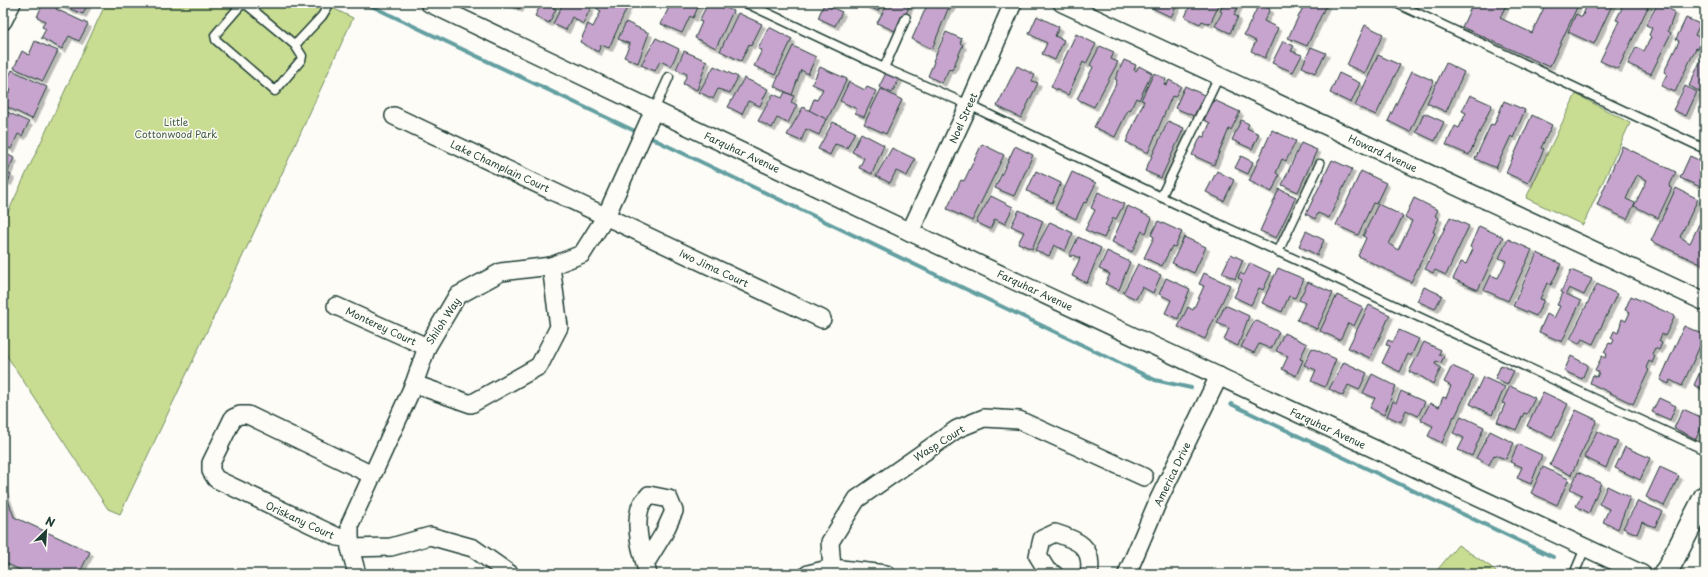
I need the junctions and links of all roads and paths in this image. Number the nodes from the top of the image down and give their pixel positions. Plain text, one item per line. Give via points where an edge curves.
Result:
1 (12, 3) edge
2 (330, 3) edge
3 (429, 3) edge
4 (746, 3) edge
5 (1013, 3) edge
6 (1062, 3) edge
7 (1396, 3) edge
8 (906, 18) dead end
9 (3, 21) edge
10 (295, 46) junction
11 (884, 68) junction
12 (1219, 76) junction
13 (668, 77) dead end
14 (969, 105) junction
15 (654, 110) junction
16 (394, 116) dead end
17 (1705, 149) edge
18 (1320, 164) dead end
19 (1161, 197) junction
20 (606, 216) junction
21 (910, 232) junction
22 (1278, 252) junction
23 (551, 266) junction
24 (1705, 302) edge
25 (336, 306) dead end
26 (822, 319) dead end
27 (426, 347) junction
28 (1219, 376) junction
29 (414, 384) junction
30 (1705, 450) edge
31 (372, 475) junction
32 (1144, 477) dead end
33 (1704, 501) edge
34 (350, 544) junction
35 (1585, 548) junction
36 (832, 568) junction
37 (356, 574) edge
38 (510, 574) edge
39 (808, 574) edge
40 (886, 574) edge
41 (1054, 574) edge
42 (1089, 574) edge
43 (1127, 574) edge
44 (1574, 574) edge
45 (1642, 574) edge
46 (1664, 574) edge

1 - 9 street
2 - 10 lane via 322,16
3 - 15 street, Farquhar Avenue
4 - 11 lane
5 - 14 street, Noel Street
6 - 12 street, Howard Avenue
7 - 17 lane
8 - 11 lane
10 - 10 lane via 247,5 241,5 215,34 216,40 275,91 301,60 302,56
11 - 14 lane
12 - 19 lane
12 - 24 street, Howard Avenue
13 - 15 lane
14 - 19 lane
14 - 21 street, Noel Street
15 - 20 street, Shiloh Way
15 - 21 street, Farquhar Avenue
16 - 20 street, Lake Champlain Court
18 - 22 lane
19 - 22 lane
20 - 23 street, Shiloh Way via 582,254
20 - 26 street, Iwo Jima Court
21 - 28 street, Farquhar Avenue
22 - 30 lane
23 - 27 street, Shiloh Way via 501,272 457,296
23 - 29 street via 559,327 539,366 471,404
25 - 27 street, Monterey Court
27 - 29 street, Shiloh Way
28 - 35 street, Farquhar Avenue
28 - 43 street, America Drive via 1158,501
29 - 31 street, Shiloh Way
31 - 34 street, Shiloh Way via 350,524
31 - 34 street, Oriskany Court via 248,416 240,415 233,418 211,463 211,471 216,479
32 - 36 street, Wasp Court via 1019,420 984,418 957,429 857,499 830,542
33 - 46 street
34 - 37 street, Shiloh Way
34 - 38 street, Oriskany Court via 391,547 430,536 473,548
35 - 44 lane
35 - 45 street, Farquhar Avenue
36 - 39 street
36 - 40 street
41 - 42 street via 1048,572 1038,556 1042,539 1056,533 1074,538 1088,552 1091,563

